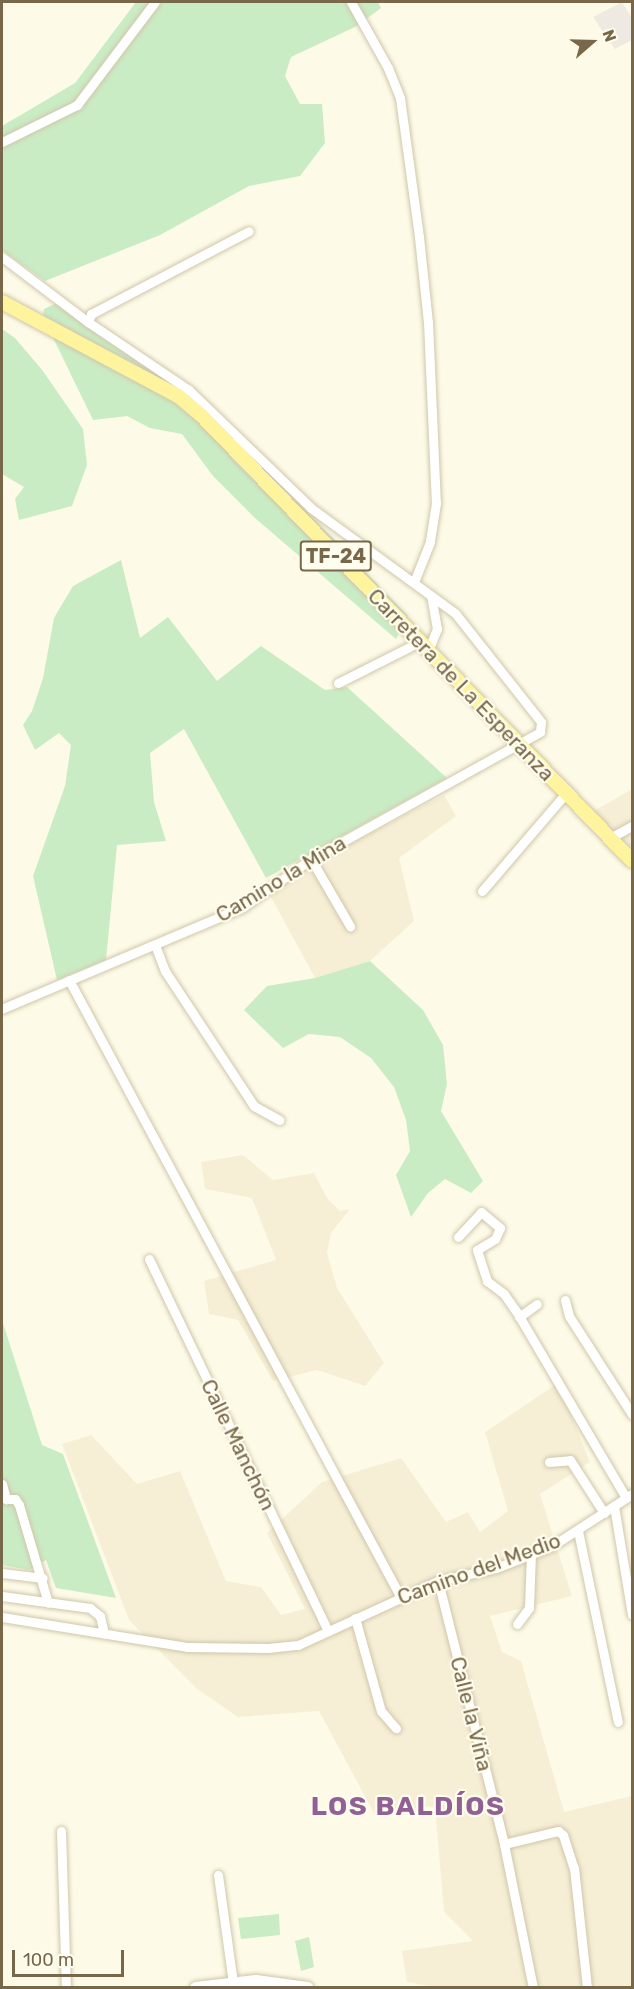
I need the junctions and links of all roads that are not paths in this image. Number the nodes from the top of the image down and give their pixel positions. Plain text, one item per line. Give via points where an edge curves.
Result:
1 (155, 2) edge
2 (351, 2) edge
3 (2, 142) edge
4 (249, 231) dead end
5 (2, 257) edge
6 (2, 302) edge
7 (88, 322) junction
8 (414, 582) junction
9 (431, 596) junction
10 (423, 647) junction
11 (338, 683) dead end
12 (519, 744) junction
13 (566, 793) junction
14 (633, 826) edge
15 (610, 838) junction
16 (311, 859) junction
17 (633, 861) edge
18 (482, 891) dead end
19 (350, 926) dead end
20 (155, 945) junction
21 (69, 980) junction
22 (2, 1009) edge
23 (279, 1120) dead end
24 (458, 1237) dead end
25 (149, 1258) dead end
26 (565, 1300) dead end
27 (537, 1304) dead end
28 (519, 1317) junction
29 (633, 1414) edge
30 (549, 1462) dead end
31 (2, 1484) edge
32 (629, 1496) edge
33 (4, 1499) edge
34 (614, 1506) junction
35 (604, 1513) junction
36 (578, 1531) junction
37 (531, 1554) junction
38 (2, 1573) edge
39 (43, 1578) junction
40 (438, 1581) junction
41 (2, 1596) edge
42 (400, 1596) junction
43 (48, 1603) junction
44 (633, 1615) edge
45 (2, 1617) edge
46 (355, 1618) junction
47 (517, 1624) dead end
48 (328, 1631) junction
49 (104, 1634) junction
50 (618, 1722) dead end
51 (396, 1728) dead end
52 (61, 1832) dead end
53 (504, 1844) junction
54 (218, 1875) dead end
55 (233, 1983) junction
56 (285, 1985) edge
57 (66, 1988) edge
58 (196, 1988) edge
59 (308, 1988) edge
60 (533, 1988) edge
61 (587, 1988) edge

1 - 3 street via 77,105
2 - 8 street via 398,91 419,237 429,333 436,503 430,542
4 - 7 street via 91,314
5 - 7 street
6 - 10 main road, Carretera de La Esperanza / TF-24 via 178,396
7 - 8 street via 189,390 311,508
8 - 9 street
9 - 10 street via 437,629
9 - 12 street, Camino la Mina via 471,630 540,722 540,732
10 - 11 street
10 - 12 main road, Carretera de La Esperanza / TF-24
12 - 13 main road, Carretera de La Esperanza / TF-24
12 - 16 street, Camino la Mina
13 - 15 main road, Carretera de La Esperanza / TF-24
13 - 18 street
14 - 15 street
15 - 17 main road, Carretera de La Esperanza / TF-24
16 - 19 street
16 - 20 street, Camino la Mina via 243,907
20 - 21 street, Camino la Mina
20 - 23 street via 165,971 254,1106
21 - 22 street, Camino la Mina
21 - 42 street
24 - 28 street via 481,1212 500,1228 495,1239 479,1247 476,1255 490,1285 504,1294
25 - 48 street, Calle Manchón
26 - 29 street via 569,1316
27 - 28 street
28 - 32 street
30 - 35 street via 570,1460
31 - 33 street
32 - 34 street, Camino del Medio
33 - 39 street via 15,1499 19,1505
34 - 35 street, Camino del Medio
34 - 44 street
35 - 36 street, Camino del Medio
36 - 37 street, Camino del Medio
36 - 50 street
37 - 40 street, Camino del Medio via 496,1568
37 - 47 street via 529,1608
38 - 39 street
39 - 43 street
40 - 42 street, Camino del Medio
40 - 53 street, Calle la Viña
41 - 43 street
42 - 46 street, Camino del Medio
43 - 49 street via 96,1611
45 - 49 street, Camino del Medio
46 - 48 street, Camino del Medio
46 - 51 street via 381,1711
48 - 49 street, Camino del Medio via 298,1645 267,1648 187,1647
52 - 57 street
53 - 60 street, Calle la Viña
53 - 61 street via 558,1831 563,1835 574,1868
54 - 55 street
55 - 56 main road
55 - 58 main road
56 - 59 main road

